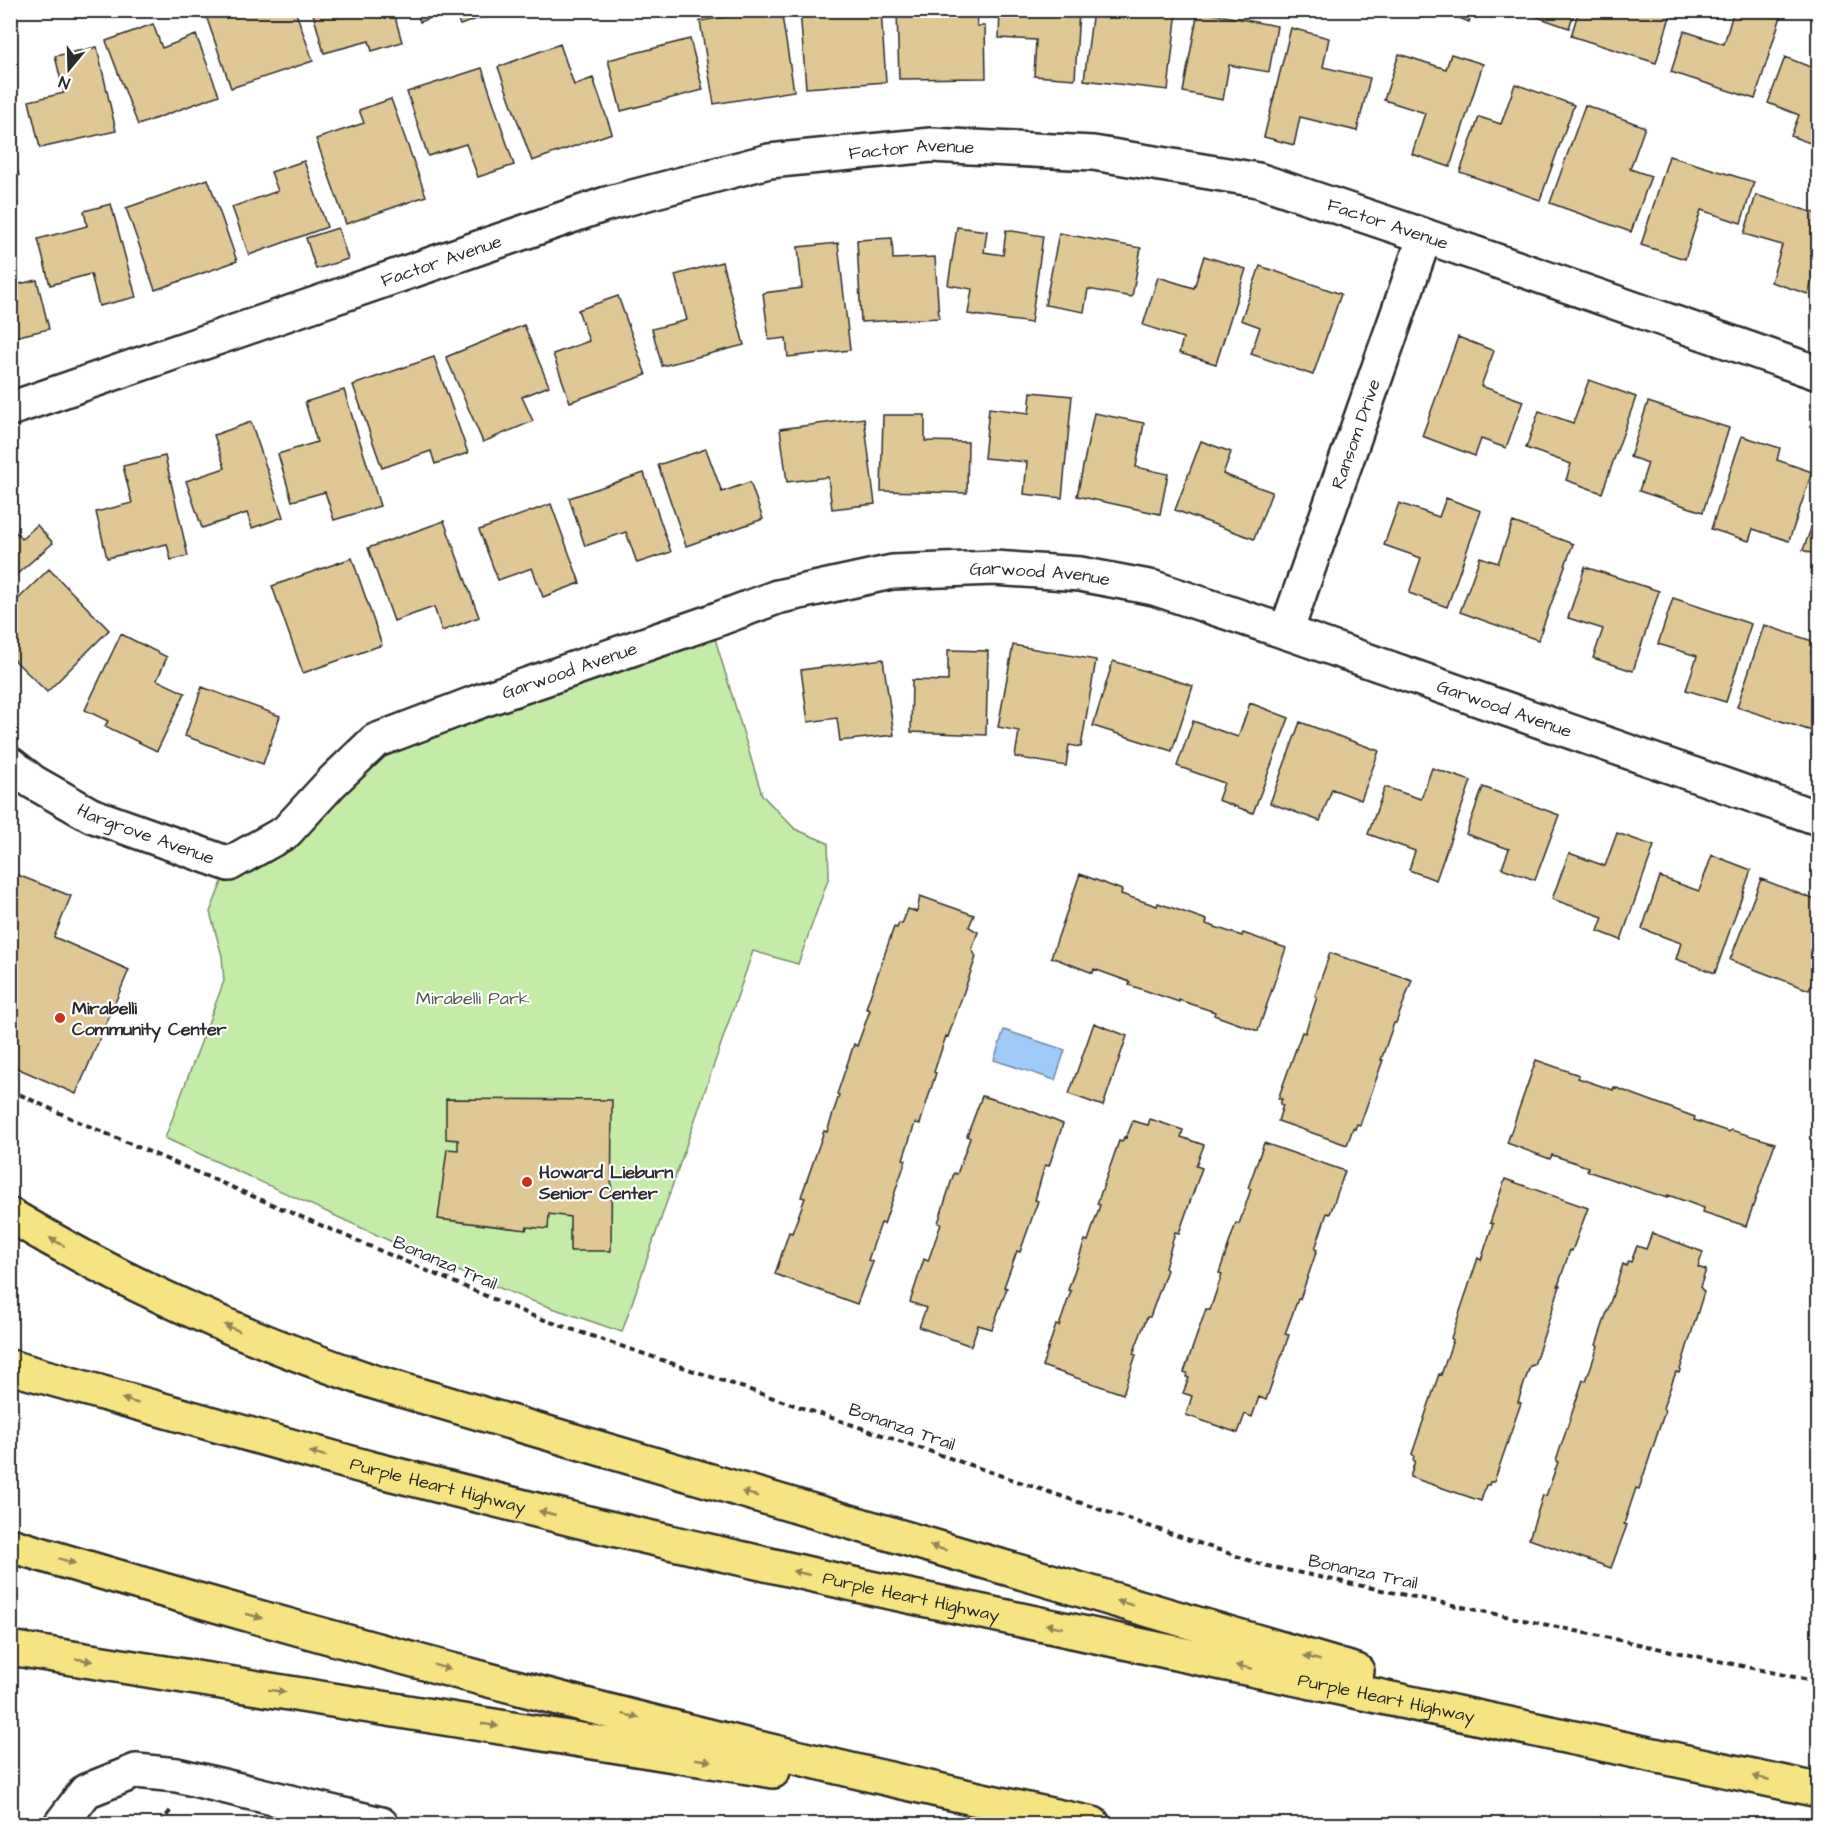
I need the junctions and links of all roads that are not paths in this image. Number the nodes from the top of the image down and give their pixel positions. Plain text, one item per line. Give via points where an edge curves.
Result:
1 (1425, 236) junction
2 (1818, 373) edge
3 (10, 409) edge
4 (1286, 632) junction
5 (10, 764) edge
6 (1818, 819) edge
7 (286, 832) joint
8 (10, 1215) edge
9 (10, 1367) edge
10 (10, 1545) edge
11 (10, 1648) edge
12 (1610, 1746) junction
13 (1818, 1790) edge
14 (1051, 1816) junction
15 (61, 1824) edge
16 (381, 1824) edge
17 (1093, 1824) edge

1 - 2 street, Factor Avenue
1 - 3 street, Factor Avenue via 1258,180 1093,153 931,145 769,161 606,204
1 - 4 street, Ransom Drive
4 - 6 street, Garwood Avenue
4 - 7 street, Garwood Avenue via 1154,588 1080,574 994,568 892,572 777,597 375,741
5 - 7 street, Hargrove Avenue via 33,783 91,815 229,864
12 -> 8 highway via 374,1383 202,1315 108,1270
12 -> 9 highway, Purple Heart Highway via 604,1527 369,1468
10 -> 14 highway via 392,1654
11 -> 14 highway
13 -> 12 highway, Purple Heart Highway
14 - 17 highway
15 - 16 street via 86,1791 136,1771 177,1775

